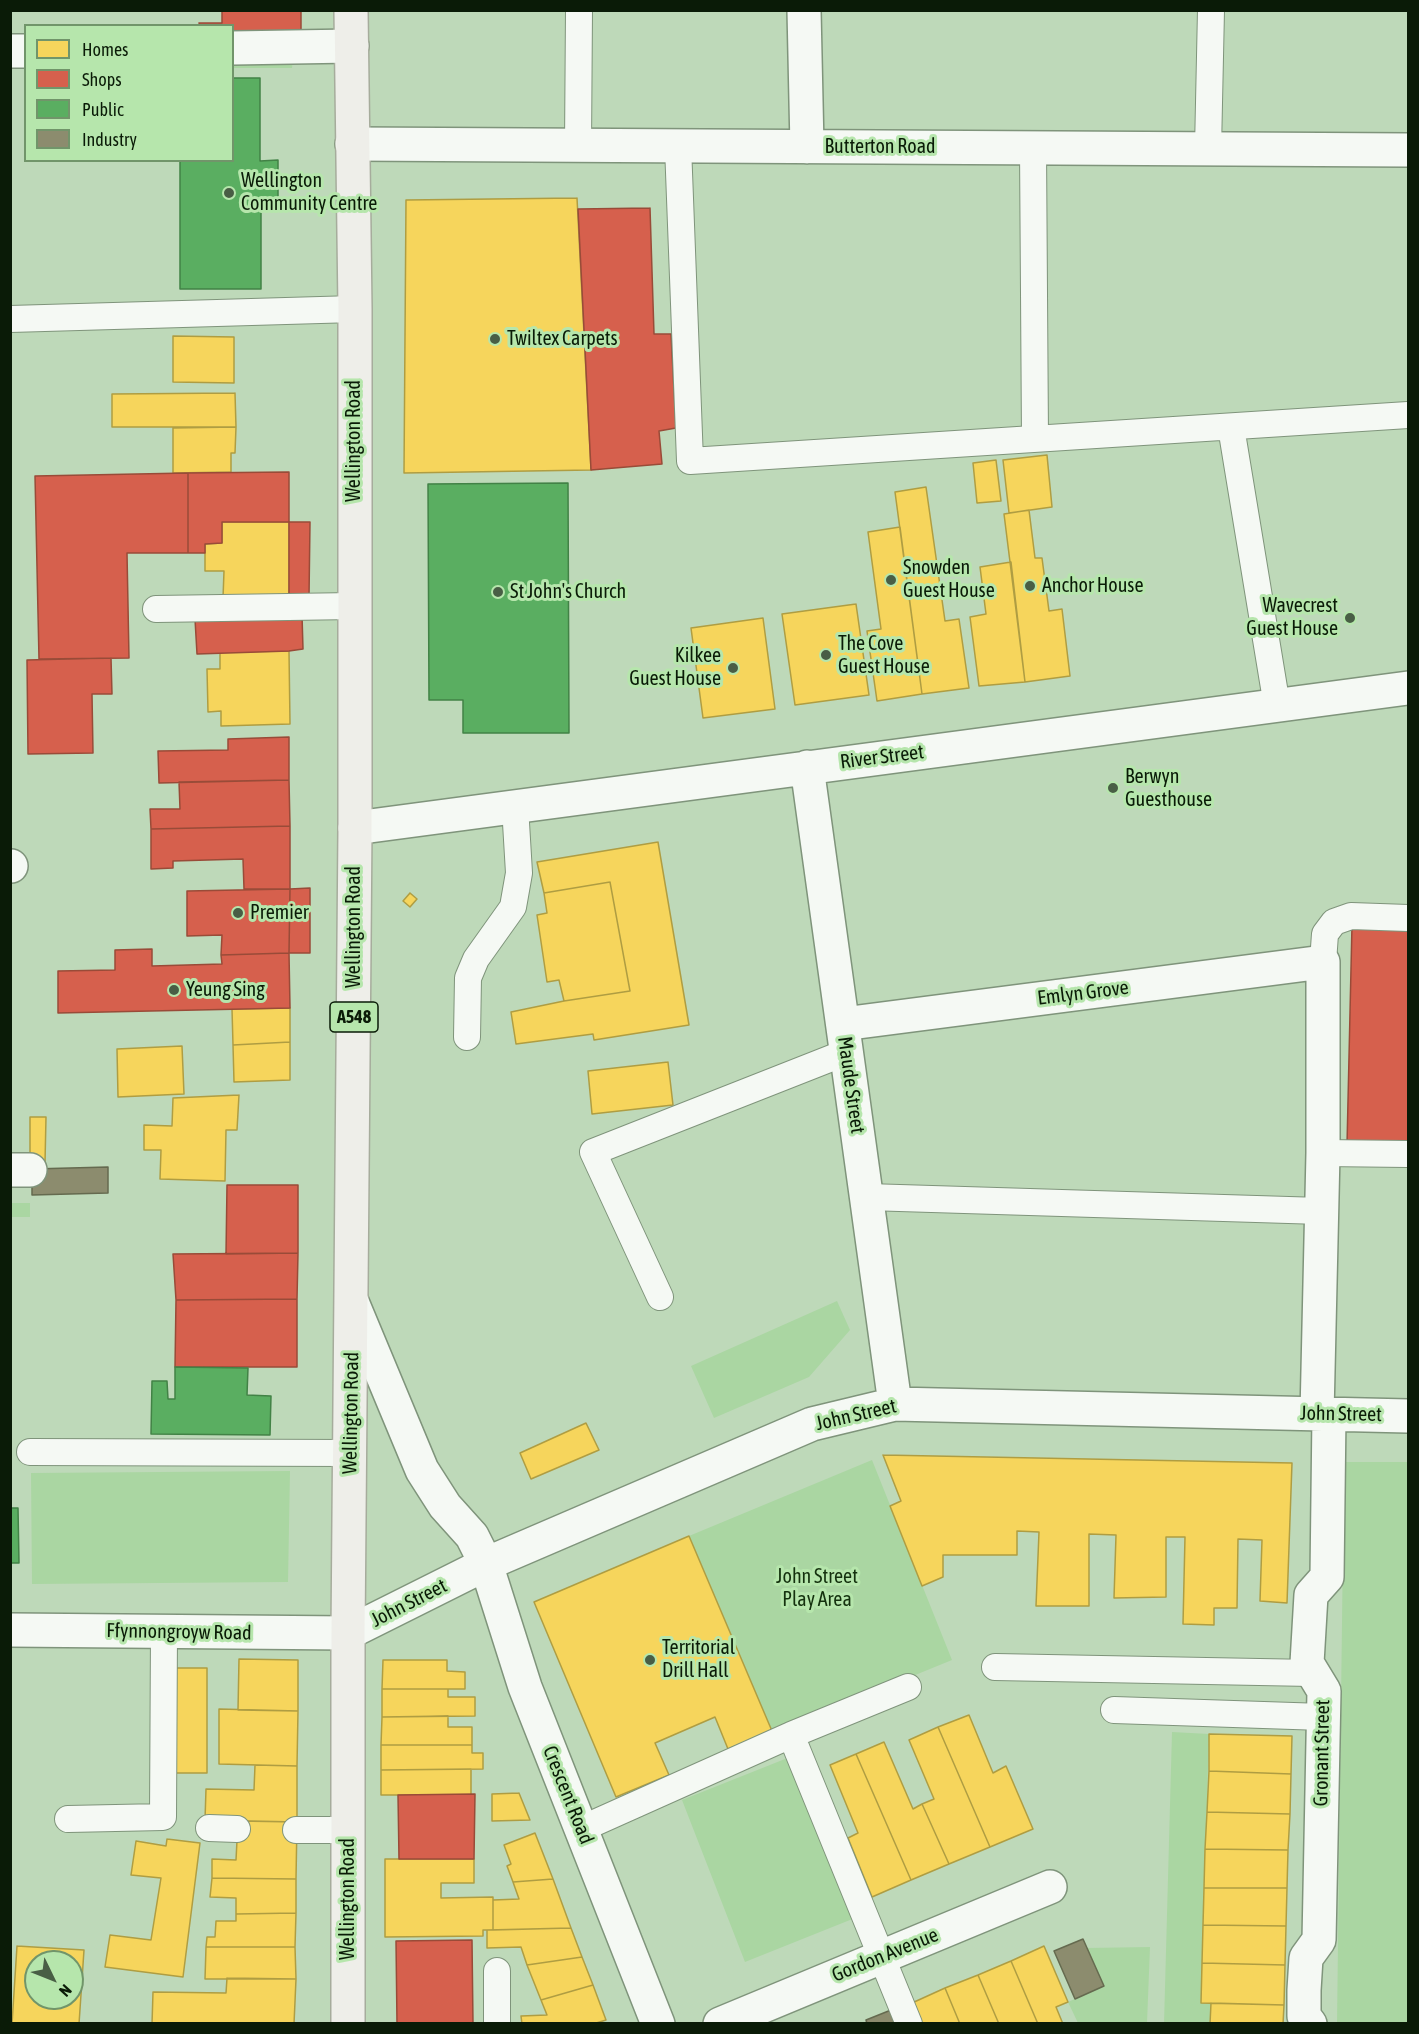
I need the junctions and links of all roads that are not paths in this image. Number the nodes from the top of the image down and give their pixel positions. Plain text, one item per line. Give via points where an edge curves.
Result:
1 (351, 10) edge
2 (579, 10) edge
3 (804, 10) edge
4 (1211, 10) edge
5 (352, 46) junction
6 (234, 48) edge
7 (352, 144) junction
8 (578, 146) junction
9 (678, 146) junction
10 (807, 147) junction
11 (1033, 148) junction
12 (1208, 149) junction
13 (1408, 150) edge
14 (355, 309) junction
15 (10, 319) edge
16 (1408, 415) edge
17 (1231, 427) junction
18 (1035, 438) junction
19 (354, 606) junction
20 (156, 609) dead end
21 (1408, 688) edge
22 (1277, 706) junction
23 (807, 767) junction
24 (515, 806) junction
25 (355, 828) junction
26 (1408, 918) edge
27 (1323, 962) junction
28 (467, 1037) dead end
29 (845, 1038) junction
30 (1323, 1153) junction
31 (1408, 1154) edge
32 (867, 1197) junction
33 (1321, 1211) junction
34 (660, 1297) dead end
35 (352, 1302) junction
36 (895, 1404) junction
37 (1323, 1414) junction
38 (1408, 1416) edge
39 (30, 1452) dead end
40 (351, 1453) junction
41 (486, 1564) junction
42 (10, 1630) edge
43 (164, 1632) junction
44 (348, 1633) junction
45 (995, 1667) dead end
46 (1312, 1673) junction
47 (908, 1687) dead end
48 (1114, 1710) dead end
49 (1323, 1717) junction
50 (791, 1735) junction
51 (68, 1819) dead end
52 (209, 1828) dead end
53 (237, 1829) dead end
54 (581, 1829) junction
55 (296, 1830) dead end
56 (348, 1830) junction
57 (1050, 1887) dead end
58 (882, 1956) junction
59 (497, 1971) dead end
60 (348, 2024) edge
61 (497, 2024) edge
62 (658, 2024) edge
63 (720, 2024) edge
64 (909, 2024) edge
65 (1310, 2024) edge

1 - 5 main road, Wellington Road / A548
2 - 8 lane
3 - 10 street
4 - 12 lane
5 - 6 street
5 - 7 main road, Wellington Road / A548
7 - 8 street, Butterton Road
7 - 14 main road, Wellington Road / A548
8 - 9 street, Butterton Road
9 - 10 street, Butterton Road
9 - 18 lane via 690,461
10 - 11 street, Butterton Road
11 - 12 street, Butterton Road
11 - 18 lane
12 - 13 street, Butterton Road
14 - 15 lane
14 - 19 main road, Wellington Road / A548
16 - 17 lane
17 - 18 lane
17 - 22 lane
19 - 20 lane
19 - 25 main road, Wellington Road / A548
21 - 22 street, River Street
22 - 23 street, River Street
23 - 24 street, River Street
23 - 29 street, Maude Street
24 - 25 street, River Street
24 - 28 lane via 519,873 513,907 476,959 468,978
25 - 35 main road, Wellington Road / A548
26 - 27 lane via 1351,916 1334,922 1325,934
27 - 29 street, Emlyn Grove
27 - 30 street, Gronant Street
29 - 32 street, Maude Street
29 - 34 lane via 593,1152
30 - 31 lane
30 - 33 street, Gronant Street
32 - 33 lane
32 - 36 street, Maude Street
33 - 37 street, Gronant Street
35 - 40 main road, Wellington Road / A548
35 - 41 street, Crescent Road via 422,1470 445,1506 472,1536
36 - 37 street, John Street
36 - 41 street, John Street via 812,1424
37 - 38 street, John Street
37 - 46 street, Gronant Street via 1327,1577 1311,1595 1307,1663
39 - 40 lane
40 - 44 main road, Wellington Road / A548
41 - 44 street, John Street
41 - 54 street, Crescent Road via 525,1688
42 - 43 street, Ffynnongroyw Road
43 - 44 street, Ffynnongroyw Road
43 - 51 lane via 163,1817
44 - 56 main road, Wellington Road / A548
45 - 46 lane
46 - 49 street, Gronant Street via 1324,1691
47 - 50 lane
48 - 49 lane
49 - 65 street, Gronant Street via 1319,1940 1306,1958 1304,1990 1304,2016
50 - 54 lane
50 - 58 lane
52 - 53 lane
54 - 62 street, Crescent Road
55 - 56 lane
56 - 60 main road, Wellington Road / A548
57 - 58 street, Gordon Avenue
58 - 63 street, Gordon Avenue
58 - 64 lane
59 - 61 lane

